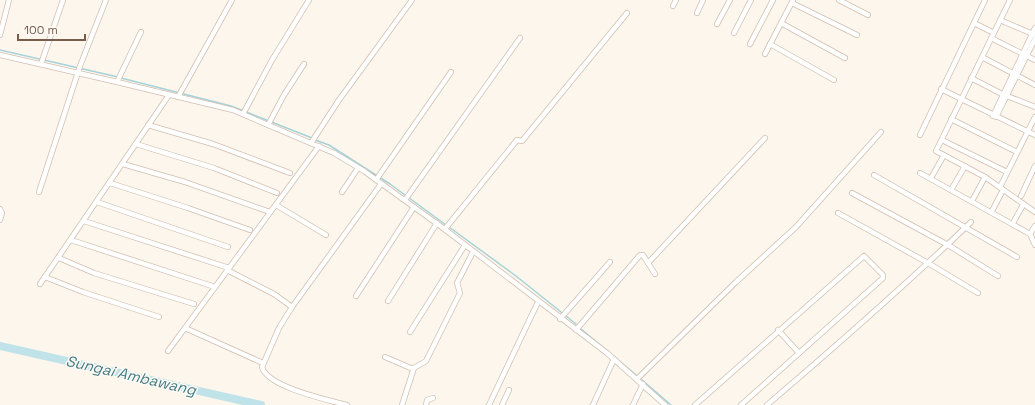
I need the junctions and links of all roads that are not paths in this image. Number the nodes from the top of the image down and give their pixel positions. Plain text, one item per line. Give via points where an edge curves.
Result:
1 (9, 0) edge
2 (63, 0) edge
3 (106, 0) edge
4 (232, 0) edge
5 (309, 0) edge
6 (412, 0) edge
7 (676, 0) edge
8 (703, 0) edge
9 (730, 0) edge
10 (751, 0) edge
11 (772, 0) edge
12 (839, 0) edge
13 (985, 0) edge
14 (1010, 0) edge
15 (793, 2) edge
16 (673, 6) dead end
17 (627, 13) dead end
18 (697, 13) dead end
19 (868, 15) dead end
20 (1000, 20) junction
21 (781, 23) junction
22 (974, 23) junction
23 (717, 24) dead end
24 (1035, 28) edge
25 (141, 32) dead end
26 (734, 33) dead end
27 (0, 34) edge
28 (857, 35) dead end
29 (1033, 35) edge
30 (992, 36) junction
31 (520, 38) dead end
32 (1035, 40) edge
33 (750, 44) dead end
34 (770, 44) junction
35 (765, 54) dead end
36 (1025, 54) junction
37 (0, 55) edge
38 (982, 57) junction
39 (844, 58) dead end
40 (1035, 60) edge
41 (42, 62) junction
42 (304, 64) dead end
43 (79, 70) junction
44 (452, 72) dead end
45 (1015, 74) junction
46 (971, 78) junction
47 (834, 80) dead end
48 (117, 82) junction
49 (1035, 85) edge
50 (941, 89) junction
51 (1002, 94) junction
52 (169, 95) junction
53 (1008, 96) junction
54 (178, 97) junction
55 (961, 100) junction
56 (1035, 107) edge
57 (243, 114) junction
58 (995, 116) junction
59 (1035, 117) edge
60 (951, 118) junction
61 (148, 125) junction
62 (268, 125) junction
63 (1027, 131) junction
64 (881, 132) dead end
65 (920, 134) dead end
66 (1035, 135) edge
67 (765, 138) dead end
68 (942, 140) junction
69 (311, 143) junction
70 (136, 144) junction
71 (319, 146) junction
72 (1018, 152) junction
73 (944, 155) junction
74 (123, 164) junction
75 (965, 166) junction
76 (1035, 166) edge
77 (358, 168) junction
78 (1007, 172) junction
79 (290, 173) dead end
80 (920, 173) dead end
81 (874, 175) dead end
82 (986, 177) junction
83 (931, 178) junction
84 (376, 180) junction
85 (110, 183) junction
86 (381, 184) junction
87 (1002, 188) junction
88 (951, 190) junction
89 (39, 192) dead end
90 (342, 192) dead end
91 (277, 193) dead end
92 (852, 193) dead end
93 (1021, 196) dead end
94 (405, 200) junction
95 (972, 201) junction
96 (97, 202) junction
97 (276, 205) junction
98 (1023, 205) junction
99 (414, 207) junction
100 (0, 209) edge
101 (992, 211) junction
102 (270, 212) junction
103 (1035, 212) edge
104 (838, 213) dead end
105 (0, 220) edge
106 (84, 221) junction
107 (971, 222) dead end
108 (437, 223) junction
109 (1013, 223) junction
110 (1035, 226) edge
111 (965, 227) junction
112 (445, 229) junction
113 (250, 230) dead end
114 (1030, 234) junction
115 (326, 235) dead end
116 (71, 240) junction
117 (1035, 244) edge
118 (465, 245) junction
119 (948, 245) junction
120 (228, 247) dead end
121 (473, 252) junction
122 (1017, 257) dead end
123 (59, 258) junction
124 (610, 262) dead end
125 (648, 263) junction
126 (928, 264) junction
127 (228, 269) junction
128 (655, 274) dead end
129 (998, 276) dead end
130 (45, 277) junction
131 (40, 284) dead end
132 (212, 286) dead end
133 (978, 293) dead end
134 (356, 296) dead end
135 (388, 301) dead end
136 (538, 302) junction
137 (194, 304) dead end
138 (292, 307) junction
139 (159, 317) dead end
140 (560, 319) junction
141 (185, 328) junction
142 (576, 330) junction
143 (778, 330) junction
144 (410, 332) dead end
145 (168, 352) dead end
146 (799, 353) junction
147 (385, 357) dead end
148 (614, 359) junction
149 (263, 363) junction
150 (413, 369) junction
151 (637, 379) junction
152 (644, 384) junction
153 (509, 390) dead end
154 (433, 398) dead end
155 (347, 405) edge
156 (402, 405) edge
157 (426, 405) edge
158 (489, 405) edge
159 (502, 405) edge
160 (593, 405) edge
161 (634, 405) edge
162 (665, 405) edge
163 (695, 405) edge
164 (741, 405) edge
165 (767, 405) edge

1 - 27 street
2 - 41 street
3 - 43 street
4 - 54 street
5 - 57 street
6 - 69 street
7 - 16 street
8 - 18 street
9 - 23 street
10 - 26 street
11 - 33 street
12 - 19 street
13 - 22 street
14 - 20 street
15 - 21 street
15 - 28 street
17 - 112 street via 522,141 517,140
20 - 29 street
20 - 30 street
21 - 34 street
21 - 39 street
22 - 30 street
22 - 50 street
24 - 29 street
25 - 48 street
29 - 36 street
30 - 36 street
30 - 38 street
31 - 94 street
32 - 36 street
34 - 35 street
34 - 47 street
36 - 40 street
36 - 45 street
37 - 41 street
38 - 45 street
38 - 46 street
41 - 43 street
42 - 62 street
43 - 48 street
43 - 89 street
44 - 84 street
45 - 49 street
45 - 51 street
45 - 53 street
46 - 51 street
46 - 55 street
48 - 52 street
50 - 55 street
50 - 65 street
51 - 53 street
51 - 58 street
52 - 54 street
52 - 61 street
53 - 56 street
53 - 58 street
54 - 57 street
55 - 58 street
55 - 60 street
57 - 62 street
58 - 63 street
59 - 63 street
60 - 68 street
60 - 72 street
61 - 70 street
61 - 79 street via 213,144
62 - 69 street
63 - 66 street
63 - 72 street
64 - 151 street via 796,227
67 - 125 street
68 - 73 street via 936,151
68 - 78 street
69 - 71 street
70 - 74 street
70 - 91 street via 214,168
71 - 77 street
71 - 97 street
72 - 78 street
73 - 75 street
73 - 83 street
74 - 85 street
74 - 102 street via 185,182
75 - 82 street
75 - 88 street
76 - 93 street
77 - 84 street
77 - 90 street
78 - 87 street
80 - 83 street
81 - 111 street
82 - 87 street
82 - 95 street
83 - 88 street
84 - 86 street
85 - 96 street
85 - 113 street
86 - 94 street
86 - 138 street
87 - 98 street
87 - 101 street
88 - 95 street
92 - 119 street
94 - 99 street
95 - 101 street
96 - 106 street
96 - 120 street
97 - 102 street
97 - 115 street
98 - 103 street
98 - 109 street
99 - 108 street
99 - 134 street
100 - 105 street
101 - 109 street
102 - 127 street
104 - 126 street
106 - 116 street
106 - 127 street
107 - 111 street
108 - 112 street
108 - 135 street
109 - 114 street
110 - 114 street
111 - 119 street
111 - 122 street
112 - 118 street
114 - 117 street
116 - 123 street
116 - 132 street
118 - 121 street
118 - 144 street
119 - 126 street
119 - 129 street
121 - 136 street
121 - 150 street via 457,283 460,293 426,361
123 - 130 street
123 - 137 street via 94,273
124 - 140 street
125 - 128 street
125 - 142 street via 640,255
126 - 133 street
126 - 165 street
127 - 138 street
127 - 141 street
130 - 131 street
130 - 139 street
136 - 140 street
136 - 158 street
138 - 149 street
140 - 142 street
141 - 145 street
141 - 149 street
142 - 148 street
143 - 146 street
143 - 146 street via 862,256 883,275 883,278
143 - 163 street
146 - 164 street
147 - 150 street
148 - 151 street
148 - 160 street
149 - 155 street via 262,370 271,379 293,389
150 - 156 street
151 - 152 street
152 - 161 street
152 - 162 street
153 - 159 street
154 - 157 street via 427,400

